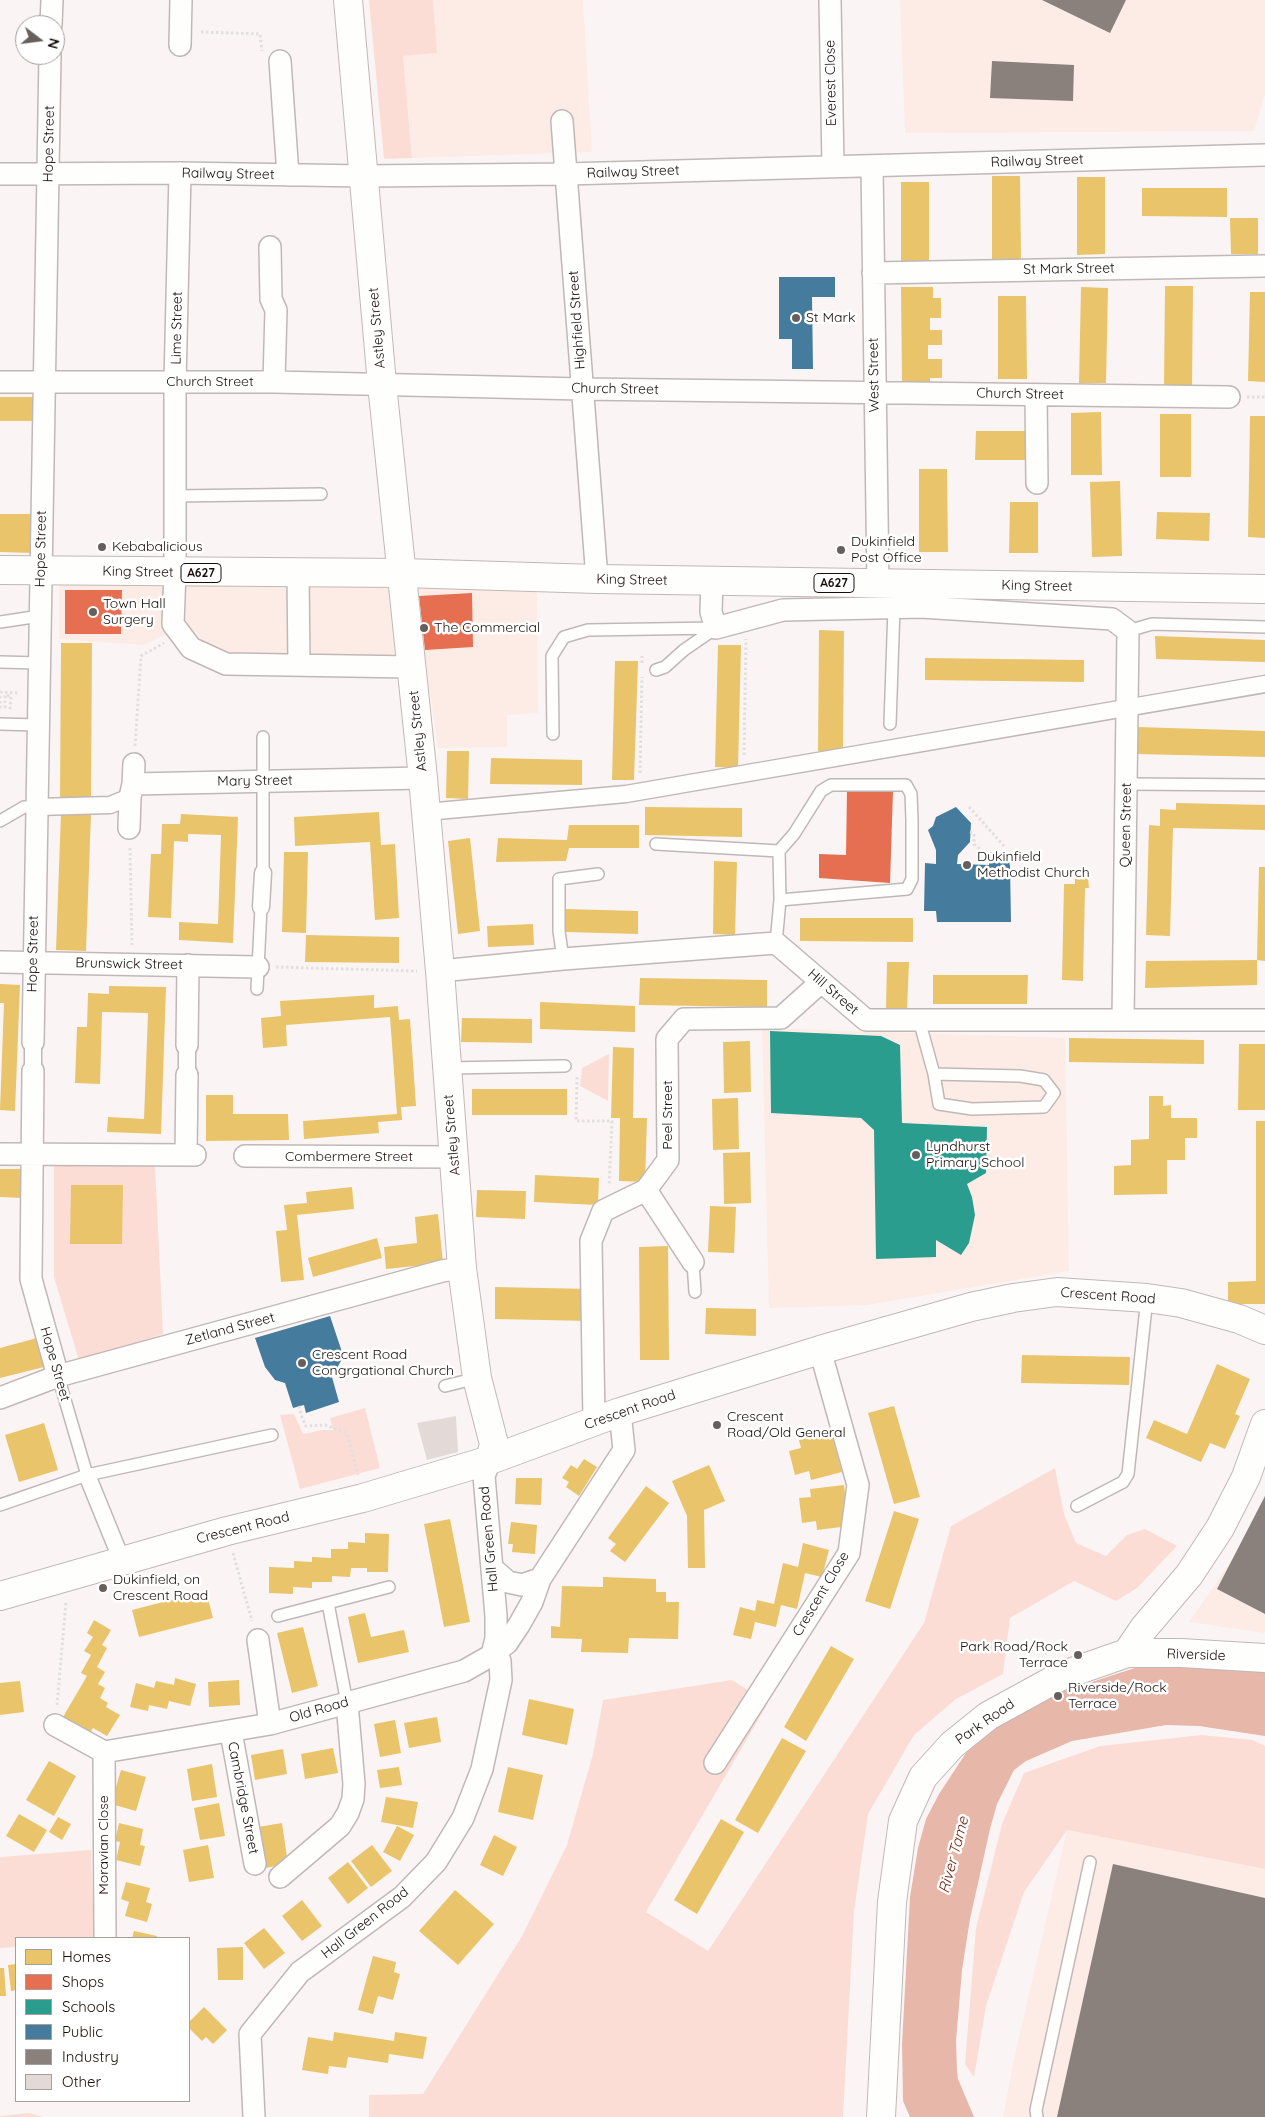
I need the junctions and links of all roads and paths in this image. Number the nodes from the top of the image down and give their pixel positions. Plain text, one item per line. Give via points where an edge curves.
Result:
1 (52, 0) edge
2 (181, 0) edge
3 (348, 0) edge
4 (830, 0) edge
5 (51, 15) edge
6 (180, 38) joint
7 (271, 57) joint
8 (50, 65) edge
9 (562, 121) dead end
10 (1265, 155) edge
11 (833, 166) junction
12 (872, 166) junction
13 (180, 173) junction
14 (0, 174) edge
15 (566, 174) junction
16 (48, 175) junction
17 (288, 175) junction
18 (364, 176) junction
19 (270, 247) dead end
20 (1265, 266) edge
21 (873, 273) junction
22 (0, 382) edge
23 (175, 382) junction
24 (274, 382) junction
25 (44, 383) junction
26 (382, 384) junction
27 (582, 389) junction
28 (874, 393) junction
29 (1036, 395) junction
30 (1229, 397) dead end
31 (1036, 483) dead end
32 (321, 494) dead end
33 (176, 496) junction
34 (0, 570) edge
35 (41, 571) junction
36 (175, 572) junction
37 (298, 573) junction
38 (402, 573) junction
39 (597, 579) junction
40 (712, 581) junction
41 (878, 584) junction
42 (1265, 589) edge
43 (894, 608) junction
44 (40, 616) junction
45 (747, 620) junction
46 (0, 622) edge
47 (1265, 627) edge
48 (716, 628) junction
49 (1128, 631) junction
50 (180, 634) junction
51 (642, 656) dead end
52 (0, 662) edge
53 (39, 663) junction
54 (299, 665) junction
55 (642, 666) dead end
56 (411, 667) junction
57 (656, 670) dead end
58 (642, 676) dead end
59 (1265, 684) edge
60 (0, 692) edge
61 (25, 695) junction
62 (0, 696) edge
63 (16, 702) dead end
64 (1128, 708) junction
65 (0, 724) edge
66 (890, 724) dead end
67 (38, 725) junction
68 (553, 734) dead end
69 (263, 737) dead end
70 (744, 774) junction
71 (423, 778) junction
72 (264, 780) junction
73 (132, 781) junction
74 (1127, 784) junction
75 (1264, 785) edge
76 (640, 791) junction
77 (36, 807) junction
78 (969, 807) dead end
79 (426, 812) junction
80 (0, 821) edge
81 (129, 828) joint
82 (970, 832) dead end
83 (656, 844) dead end
84 (1005, 847) dead end
85 (779, 851) junction
86 (989, 857) dead end
87 (263, 873) joint
88 (598, 874) dead end
89 (780, 900) junction
90 (261, 907) joint
91 (776, 943) junction
92 (563, 959) junction
93 (0, 962) edge
94 (33, 962) junction
95 (133, 964) junction
96 (188, 966) junction
97 (258, 967) junction
98 (440, 971) junction
99 (821, 982) junction
100 (257, 989) dead end
101 (919, 1020) junction
102 (1123, 1020) junction
103 (1265, 1020) edge
104 (33, 1042) joint
105 (187, 1045) joint
106 (565, 1066) joint
107 (446, 1068) junction
108 (33, 1071) joint
109 (934, 1074) junction
110 (187, 1075) joint
111 (0, 1154) edge
112 (33, 1154) junction
113 (245, 1156) dead end
114 (454, 1157) junction
115 (646, 1190) junction
116 (616, 1205) junction
117 (693, 1262) joint
118 (462, 1268) junction
119 (695, 1292) dead end
120 (1147, 1298) junction
121 (1265, 1330) edge
122 (820, 1350) junction
123 (58, 1376) junction
124 (477, 1378) junction
125 (445, 1386) dead end
126 (0, 1398) edge
127 (299, 1406) dead end
128 (620, 1412) junction
129 (594, 1422) junction
130 (1265, 1424) edge
131 (272, 1435) dead end
132 (490, 1460) junction
133 (88, 1475) junction
134 (363, 1498) junction
135 (0, 1505) edge
136 (1078, 1506) dead end
137 (227, 1531) junction
138 (122, 1561) junction
139 (492, 1568) junction
140 (68, 1576) junction
141 (540, 1579) junction
142 (389, 1587) dead end
143 (0, 1596) edge
144 (328, 1603) junction
145 (278, 1616) dead end
146 (258, 1640) joint
147 (1127, 1653) junction
148 (492, 1655) junction
149 (1265, 1658) edge
150 (347, 1702) junction
151 (270, 1724) junction
152 (55, 1725) joint
153 (230, 1732) junction
154 (104, 1752) junction
155 (715, 1763) dead end
156 (1090, 1862) dead end
157 (255, 1864) dead end
158 (280, 1877) dead end
159 (105, 1937) edge
160 (254, 2117) edge
161 (880, 2117) edge
162 (1037, 2117) edge

1 - 5 street
2 - 6 street
3 - 18 main road, Astley Street
4 - 11 street, Everest Close
6 - 7 path via 260,34
7 - 17 street
8 - 16 street, Hope Street
9 - 15 street, Highfield Street
10 - 12 street, Railway Street
11 - 12 street, Railway Street
11 - 15 street, Railway Street
12 - 21 street, West Street
13 - 16 street, Railway Street
13 - 17 street, Railway Street
13 - 23 street, Lime Street
14 - 16 street, Railway Street
15 - 18 street, Railway Street
15 - 27 street, Highfield Street
16 - 25 street, Hope Street
17 - 18 street, Railway Street
18 - 26 main road, Astley Street
19 - 24 street via 270,298 276,310
20 - 21 street, St Mark Street
21 - 28 street, West Street
22 - 25 street, Church Street
23 - 24 street, Church Street
23 - 25 street, Church Street
23 - 33 street, Lime Street
24 - 26 street, Church Street
25 - 35 street, Hope Street
26 - 27 street, Church Street
26 - 38 main road, Astley Street
27 - 28 street, Church Street
27 - 39 street, Highfield Street
28 - 29 street, Church Street
28 - 41 street, West Street
29 - 30 street, Church Street
29 - 31 street
32 - 33 lane
33 - 36 street, Lime Street
34 - 35 main road, King Street / A627
35 - 36 main road, King Street / A627
35 - 44 street, Hope Street
36 - 37 main road, King Street / A627
36 - 50 street, Lime Street via 173,624
37 - 38 main road, King Street / A627
37 - 54 street
38 - 39 main road, King Street / A627
38 - 56 main road, Astley Street
39 - 40 main road, King Street / A627
40 - 41 main road, King Street / A627
40 - 48 street via 711,612
41 - 42 main road, King Street / A627
43 - 45 street via 783,610
43 - 49 street via 1112,619
43 - 66 lane
44 - 46 lane
44 - 53 street, Hope Street
45 - 48 street
45 - 70 path
47 - 49 lane via 1152,624
48 - 57 lane via 665,667
48 - 68 lane via 588,630 564,637 552,656
49 - 64 street, Queen Street
50 - 54 street via 191,648 226,664
50 - 73 path via 141,656
51 - 55 path
52 - 53 lane
53 - 61 street, Hope Street
54 - 56 street
56 - 71 main road, Astley Street
58 - 76 path
59 - 64 street
60 - 61 path
61 - 67 street, Hope Street
62 - 63 path via 0,707 5,707 5,695 11,696 10,708 16,708
64 - 70 street
64 - 74 street, Queen Street
65 - 67 lane
67 - 77 street, Hope Street
69 - 72 lane
70 - 76 street
71 - 72 street, Mary Street
71 - 79 main road, Astley Street
72 - 73 street, Mary Street
72 - 87 lane
73 - 77 street via 110,805
73 - 81 street
74 - 75 lane
74 - 102 street, Queen Street
76 - 79 street
77 - 80 lane via 24,807
77 - 94 street, Hope Street
78 - 84 path
79 - 98 main road, Astley Street
81 - 95 path
82 - 86 path via 974,833 974,844
83 - 85 lane
85 - 89 lane
85 - 89 lane via 794,834 821,791 831,785 906,785 911,794 912,879 907,889
87 - 90 street
88 - 92 lane via 559,879 559,931
89 - 91 lane
90 - 97 lane
91 - 92 street
91 - 99 street, Hill Street
92 - 98 street
93 - 94 street, Brunswick Street
94 - 95 street, Brunswick Street
94 - 104 street, Hope Street
95 - 96 street, Brunswick Street
96 - 97 street, Brunswick Street
96 - 105 street
97 - 98 path
97 - 100 lane
98 - 107 main road, Astley Street
99 - 101 street, Hill Street via 866,1020
99 - 115 street, Peel Street via 781,1018 684,1019 667,1039 668,1160
101 - 102 street, Hill Street
101 - 109 lane
102 - 103 street, Hill Street
104 - 108 street
105 - 110 street
106 - 107 lane
106 - 116 path via 577,1069 576,1121 612,1121 608,1192
107 - 114 main road, Astley Street
108 - 112 street, Hope Street
109 - 109 lane via 1020,1076 1044,1080 1054,1094 1044,1106 972,1109 939,1104
110 - 112 street via 191,1155
111 - 112 street
112 - 123 street, Hope Street via 31,1279
113 - 114 street, Combermere Street
114 - 118 main road, Astley Street
115 - 116 street, Peel Street
115 - 117 street
116 - 129 street, Peel Street via 603,1212 591,1241
117 - 119 lane
118 - 123 street, Zetland Street
118 - 124 main road, Astley Street
120 - 121 main road, Crescent Road via 1181,1303 1239,1319
120 - 122 main road, Crescent Road via 1057,1292 1013,1298
120 - 136 lane via 1128,1474 1123,1482
122 - 128 main road, Crescent Road
122 - 155 street, Crescent Close via 858,1485 849,1553
123 - 126 street, Zetland Street
123 - 133 lane, Hope Street
124 - 125 lane
124 - 132 main road, Astley Street via 494,1444
127 - 134 path via 306,1426 325,1424 348,1436
128 - 129 main road, Crescent Road
128 - 141 street, Old Road via 624,1450
129 - 132 main road, Crescent Road
130 - 147 main road via 1246,1477 1220,1528 1189,1575
131 - 133 lane
132 - 134 main road, Crescent Road
132 - 139 street, Hall Green Road via 484,1476
133 - 135 lane
133 - 138 street
134 - 137 main road, Crescent Road
137 - 138 main road, Crescent Road
137 - 146 path
138 - 140 main road, Crescent Road
139 - 141 street via 508,1582 522,1586
139 - 148 street, Hall Green Road via 496,1638
140 - 143 main road, Crescent Road
140 - 152 path
141 - 148 street, Old Road via 519,1625 507,1643
142 - 144 lane
144 - 145 lane
144 - 150 lane
146 - 151 street
147 - 149 main road, Riverside
147 - 161 main road, Park Road via 1061,1676 988,1716 952,1745 923,1777 903,1821 893,1893
148 - 150 street, Old Road via 464,1671
148 - 160 street, Hall Green Road via 500,1661 501,1680 482,1769 464,1818 436,1862 402,1897 300,1972 250,2034
150 - 151 street, Old Road
150 - 158 street via 354,1784 348,1813 340,1826
151 - 153 street, Old Road
152 - 154 street
153 - 154 street, Old Road
153 - 157 street, Cambridge Street
154 - 159 street, Moravian Close
156 - 162 lane

